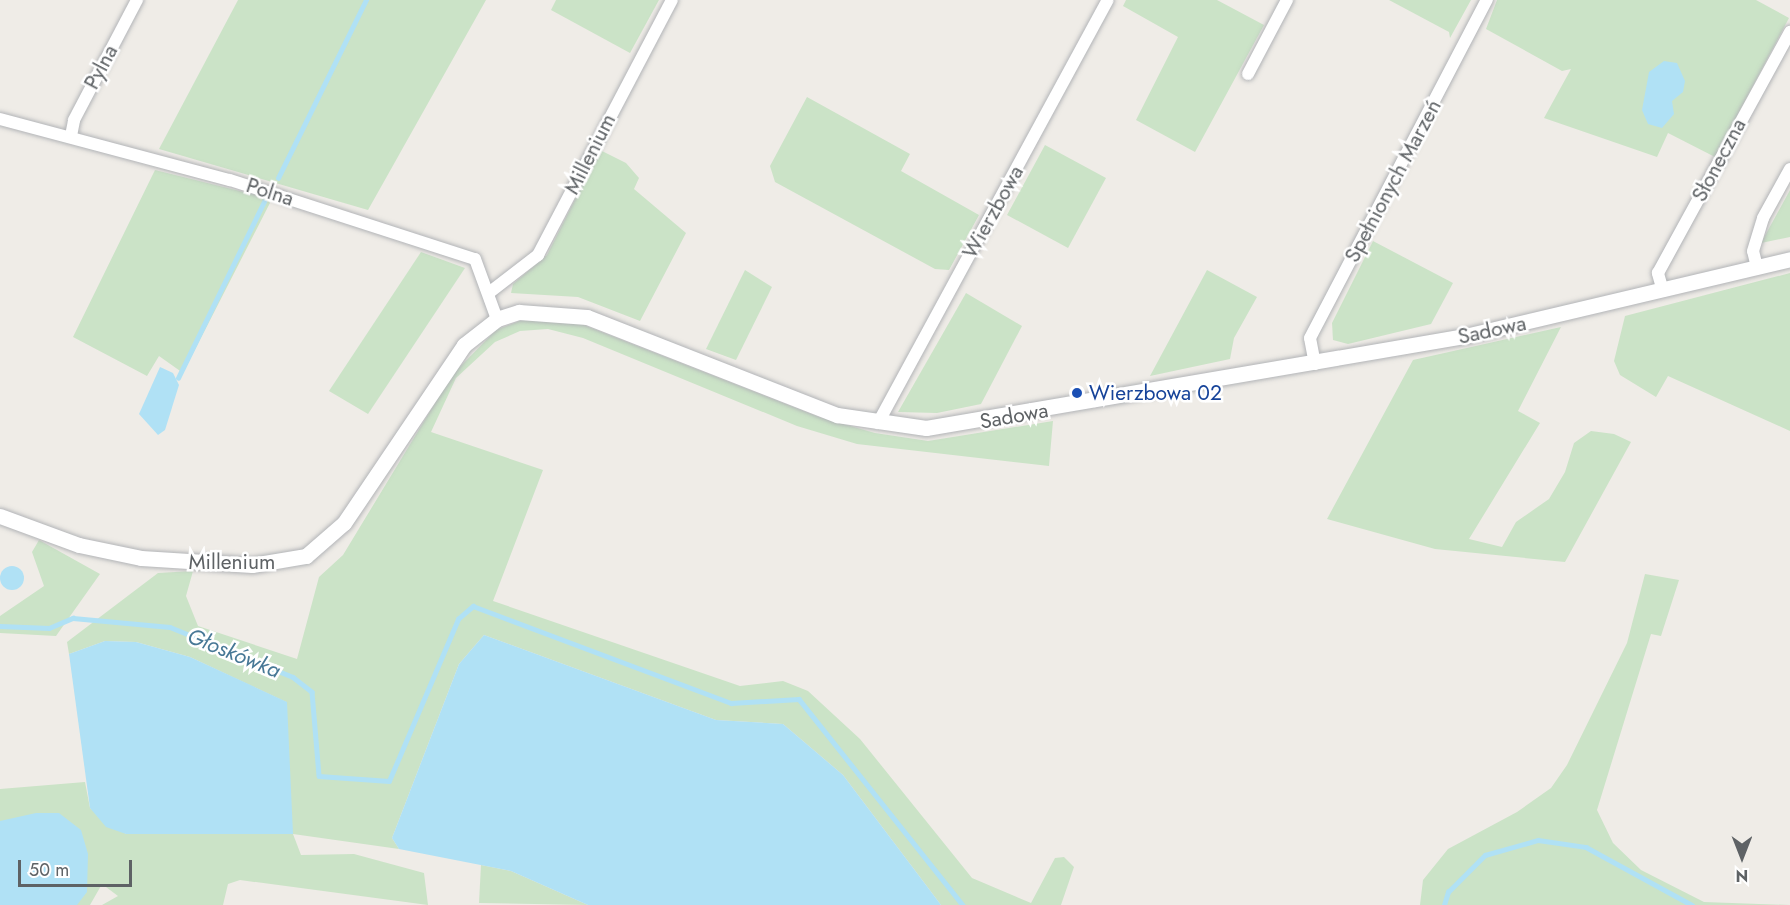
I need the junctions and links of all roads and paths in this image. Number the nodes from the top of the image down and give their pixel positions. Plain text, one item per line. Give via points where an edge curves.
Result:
1 (137, 0) edge
2 (672, 0) edge
3 (1108, 0) edge
4 (1287, 0) edge
5 (1486, 0) edge
6 (1790, 32) edge
7 (1248, 74) dead end
8 (0, 118) edge
9 (71, 136) junction
10 (1790, 169) edge
11 (1790, 259) edge
12 (1757, 267) junction
13 (1663, 291) junction
14 (490, 292) junction
15 (497, 319) junction
16 (1315, 364) junction
17 (878, 423) junction
18 (0, 516) edge

1 - 9 street, Pylna via 74,120
2 - 14 street, Millenium via 538,255
3 - 17 street, Wierzbowa
4 - 7 street
5 - 16 street, Spełnionych Marzeń via 1310,338
6 - 13 street, Słoneczna via 1658,273
8 - 9 street, Polna
9 - 14 street, Polna via 230,180 475,259
10 - 12 street via 1763,218 1753,251
11 - 12 street, Sadowa
12 - 13 street, Sadowa
13 - 16 street, Sadowa
14 - 15 street, Polna
15 - 17 street, Sadowa via 539,310 587,317 824,410
15 - 18 street, Millenium via 457,355 344,523 306,556 252,565 141,558 79,545
16 - 17 street, Sadowa via 950,426

